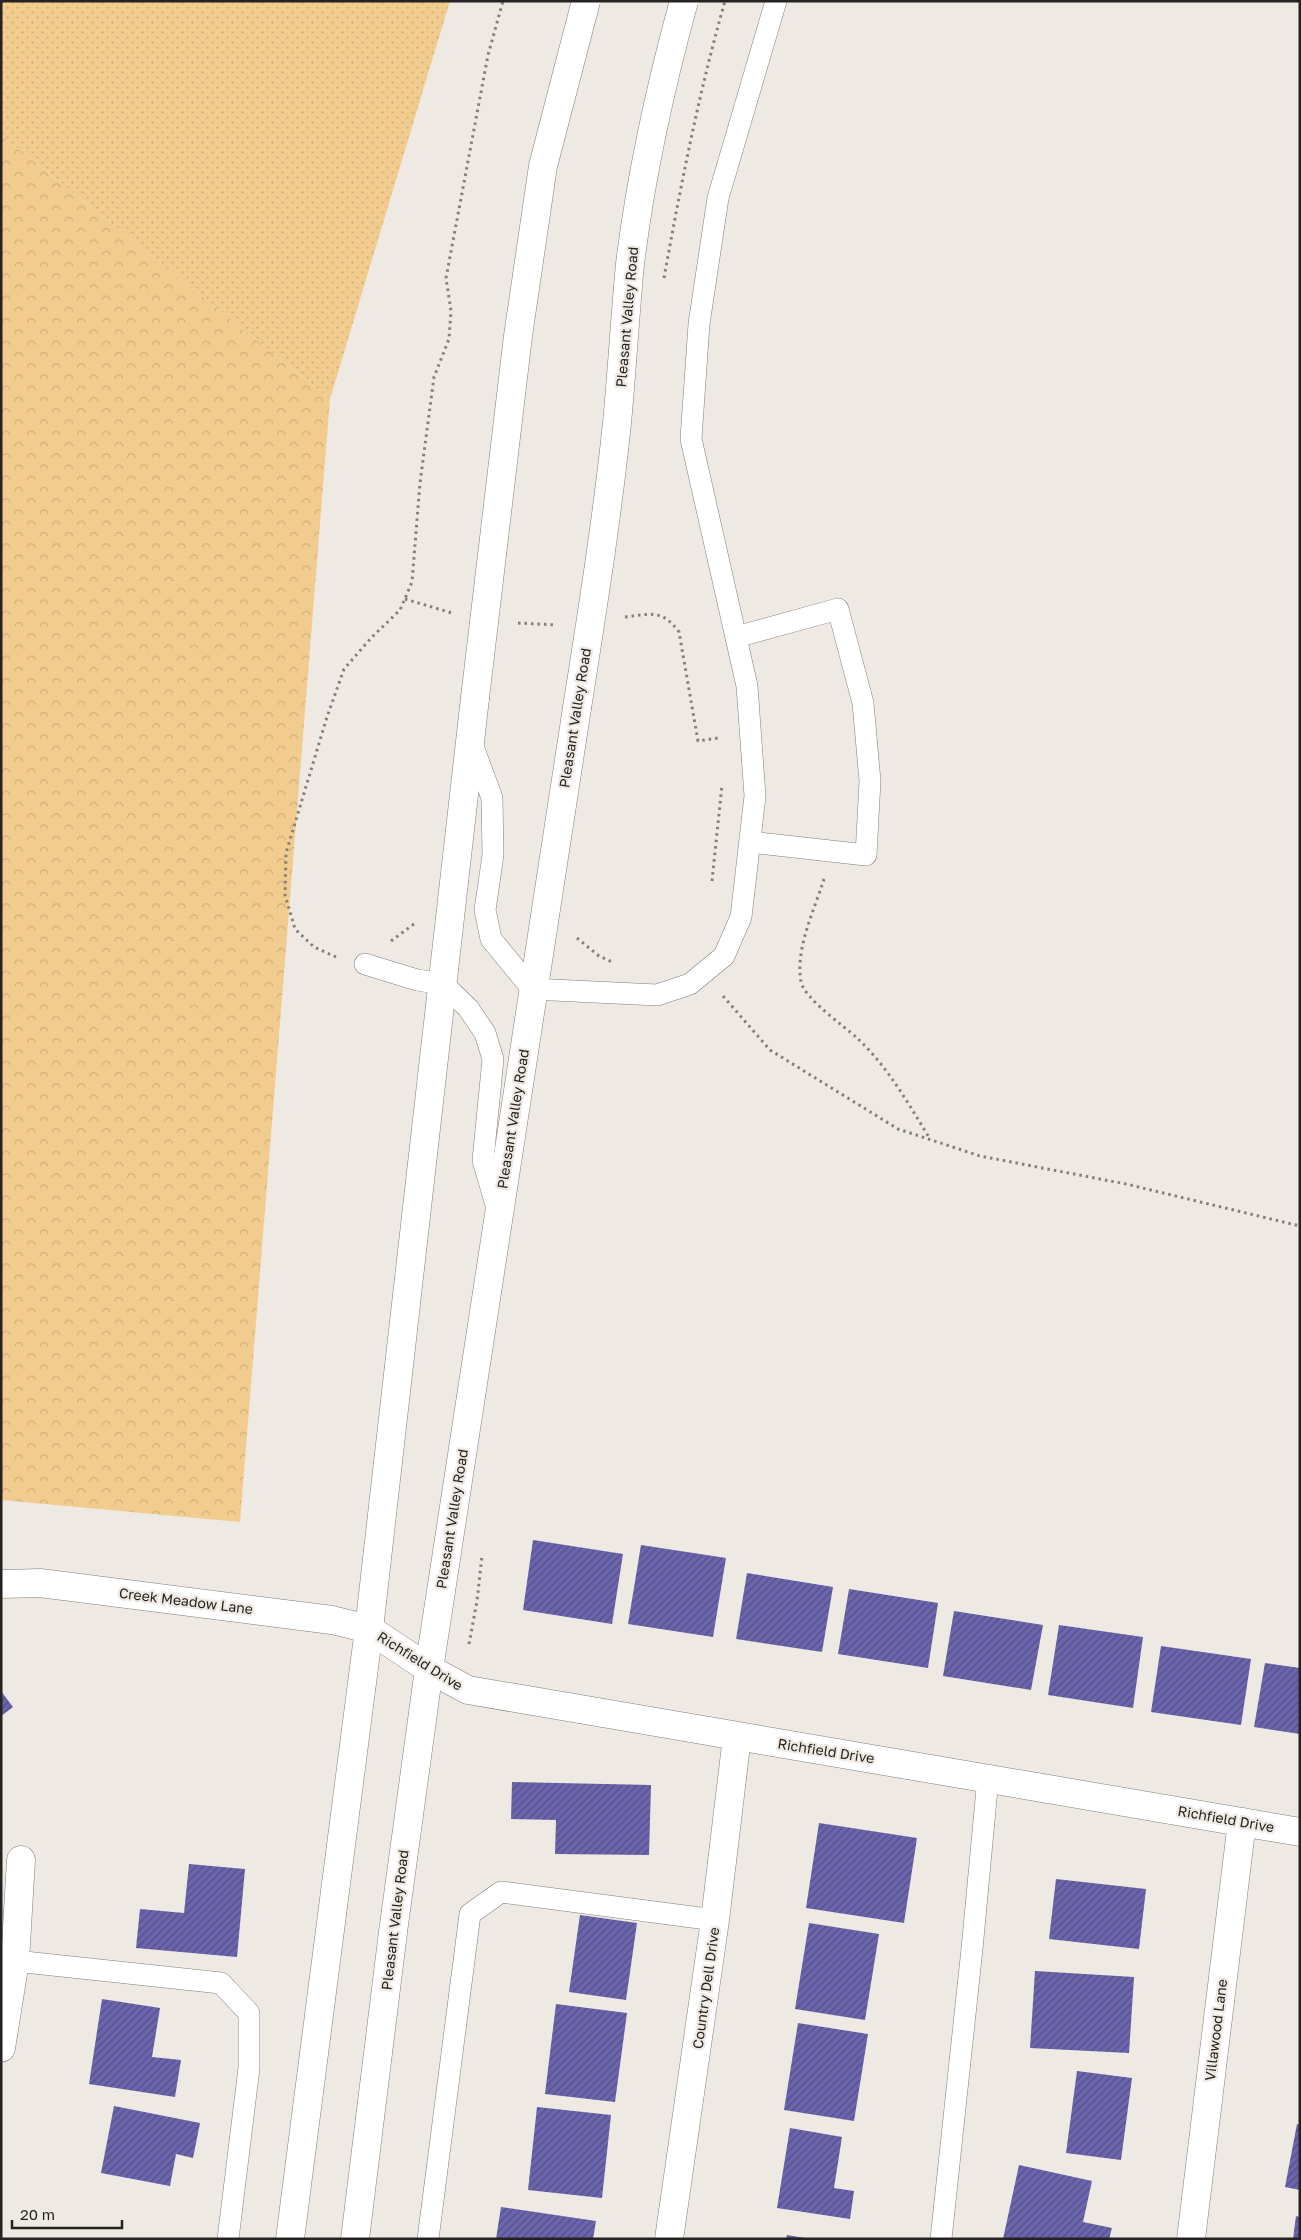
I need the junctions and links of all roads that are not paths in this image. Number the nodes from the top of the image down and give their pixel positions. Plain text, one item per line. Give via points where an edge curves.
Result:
1 (586, 1) edge
2 (684, 1) edge
3 (776, 1) edge
4 (736, 637) junction
5 (471, 738) junction
6 (750, 842) junction
7 (365, 964) road end
8 (443, 984) junction
9 (532, 989) junction
10 (498, 1215) junction
11 (1, 1584) edge
12 (369, 1629) junction
13 (429, 1669) junction
14 (737, 1737) junction
15 (988, 1778) junction
16 (1242, 1822) junction
17 (1300, 1832) edge
18 (21, 1860) dead end
19 (715, 1920) junction
20 (15, 1961) junction
21 (1, 2048) edge
22 (228, 2239) edge
23 (290, 2239) edge
24 (356, 2239) edge
25 (428, 2239) edge
26 (669, 2239) edge
27 (940, 2239) edge
28 (1191, 2239) edge

1 - 5 main road, bridge via 543,166 518,336
2 - 9 main road, Pleasant Valley Road, bridge via 647,150 630,264 617,424 600,559
3 - 4 lane via 718,198 699,324 691,439
4 - 6 lane via 747,686 751,731 755,796
4 - 6 lane via 838,609 863,703 870,781 866,855
5 - 8 main road
5 - 9 lane via 492,798 492,855 485,910 491,939
6 - 9 lane via 741,917 724,956 690,984 657,995
7 - 8 lane via 417,980
8 - 10 lane via 468,1008 481,1027 493,1059 483,1160
8 - 12 main road
9 - 10 main road, Pleasant Valley Road
10 - 13 main road, Pleasant Valley Road
11 - 12 main road, Creek Meadow Lane via 40,1583 332,1620
12 - 13 main road, Richfield Drive
12 - 23 main road
13 - 14 main road, Richfield Drive via 468,1690
13 - 24 main road, Pleasant Valley Road via 392,1932
14 - 15 main road, Richfield Drive
14 - 19 main road, Country Dell Drive
15 - 16 main road, Richfield Drive
15 - 27 lane
16 - 17 main road, Richfield Drive
16 - 28 main road, Villawood Lane
18 - 20 main road
19 - 25 lane via 501,1892 470,1914
19 - 26 main road, Country Dell Drive
20 - 21 main road
20 - 22 lane via 221,1983 249,2013 248,2068

